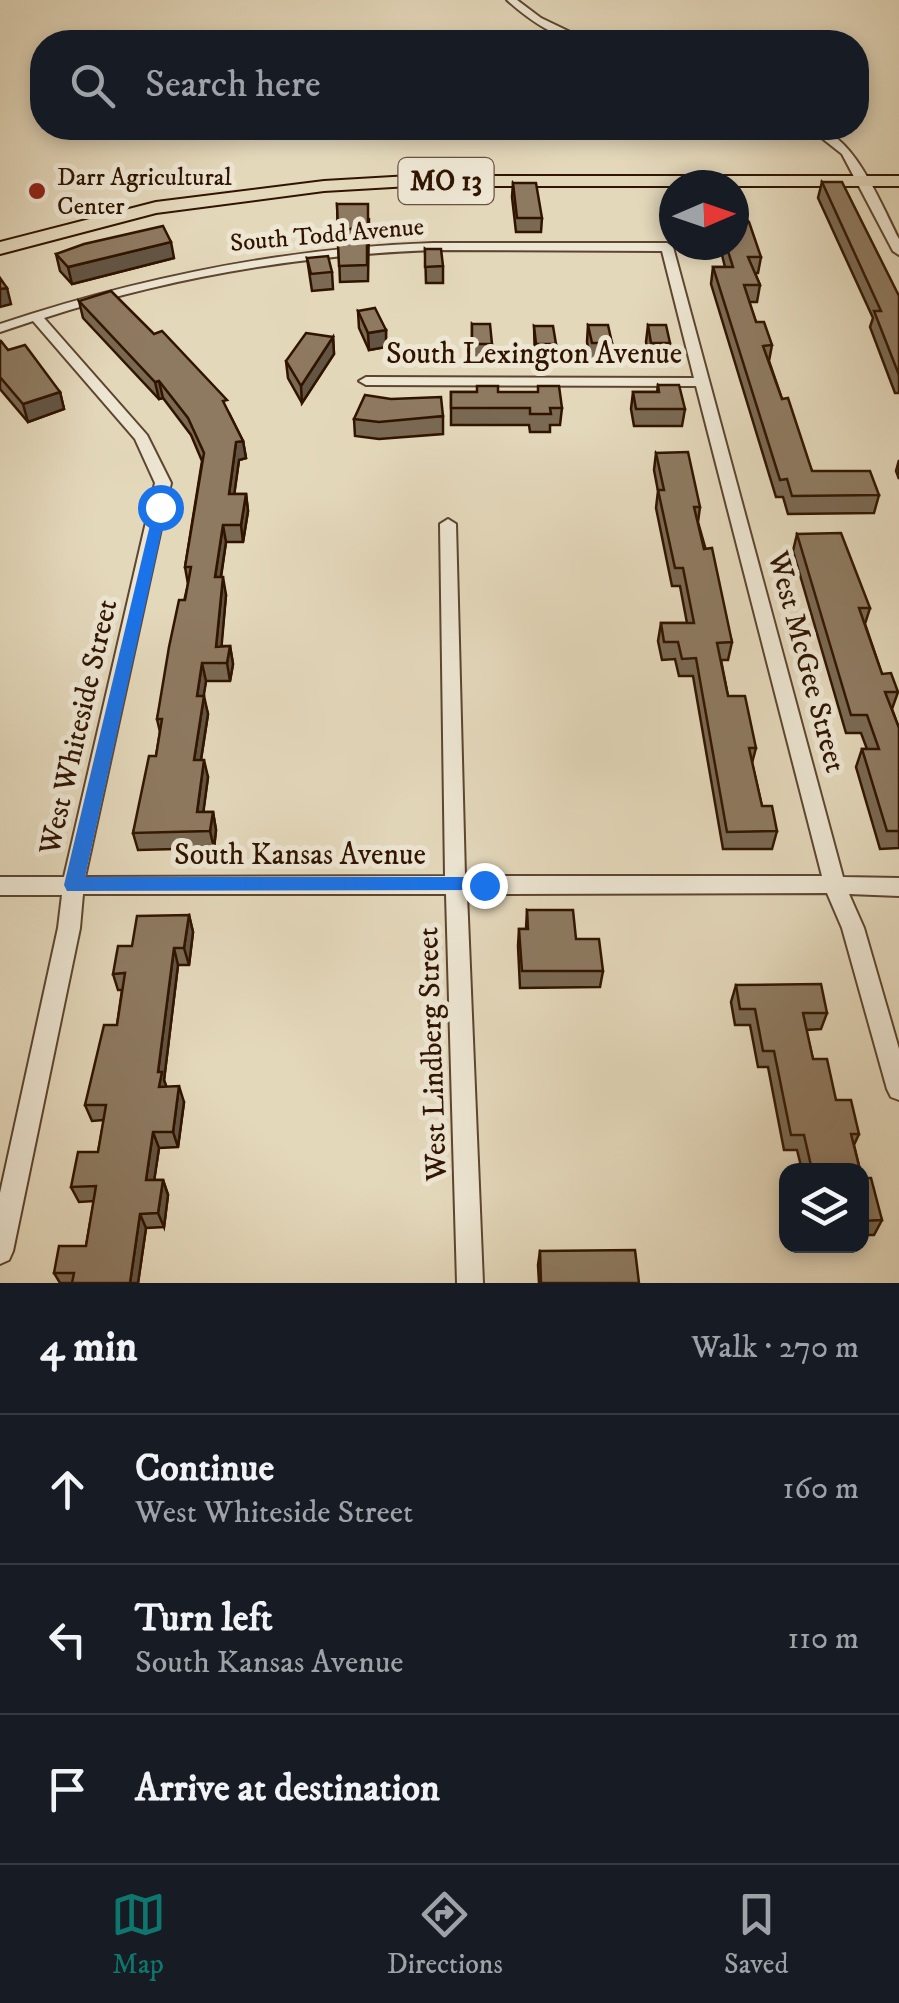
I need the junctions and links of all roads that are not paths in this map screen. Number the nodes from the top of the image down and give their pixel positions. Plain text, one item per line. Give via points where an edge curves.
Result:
1 (511, 0) edge
2 (560, 30) edge
3 (836, 140) edge
4 (899, 168) edge
5 (859, 174) junction
6 (899, 181) edge
7 (0, 230) edge
8 (659, 247) edge
9 (0, 248) edge
10 (899, 252) edge
11 (670, 260) edge
12 (34, 316) junction
13 (0, 328) edge
14 (366, 381) dead end
15 (703, 382) junction
16 (448, 524) dead end
17 (74, 885) junction
18 (456, 885) junction
19 (0, 886) edge
20 (836, 887) junction
21 (899, 888) edge
22 (899, 1089) edge
23 (0, 1251) edge
24 (470, 1283) edge

1 - 2 street
3 - 5 street
4 - 5 main road, MO 13
5 - 6 main road, MO 13
5 - 7 main road, MO 13 via 453,167 321,172 183,188
5 - 9 main road, MO 13 via 324,186 156,208
5 - 10 street
8 - 12 street, South Todd Avenue via 327,252 170,276
11 - 15 street, West McGee Street
12 - 13 street, South Todd Avenue
12 - 17 street, West Whiteside Street via 142,438 163,483
14 - 15 street, South Lexington Avenue
15 - 20 street, West McGee Street
16 - 18 street, West Lindberg Street
17 - 18 street, South Kansas Avenue
17 - 19 street, South Kansas Avenue
17 - 23 street, West Whiteside Street
18 - 20 street, South Kansas Avenue
18 - 24 street, West Lindberg Street
20 - 21 street, South Kansas Avenue
20 - 22 street, West McGee Street

